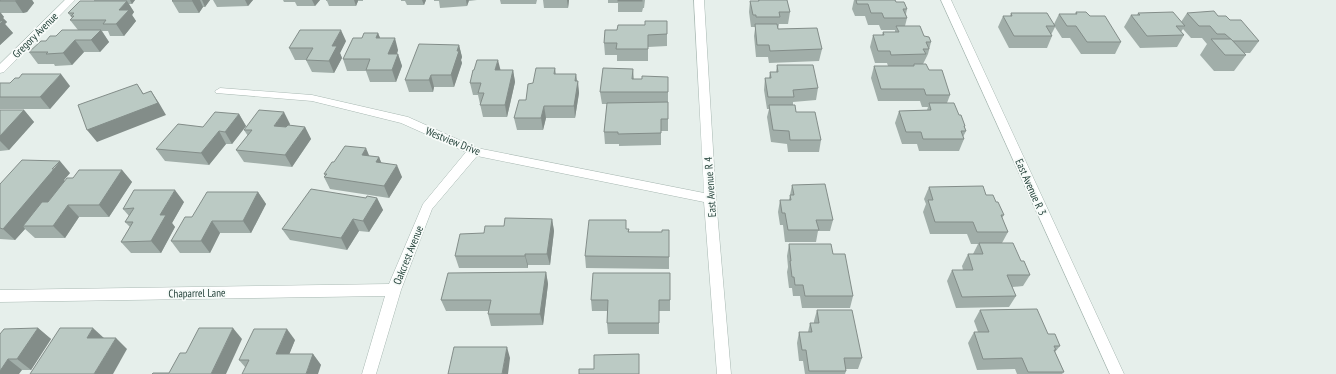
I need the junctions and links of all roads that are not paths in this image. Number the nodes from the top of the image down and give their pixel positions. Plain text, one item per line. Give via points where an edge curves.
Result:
1 (70, 0) edge
2 (699, 0) edge
3 (946, 0) edge
4 (0, 70) edge
5 (220, 91) dead end
6 (474, 151) junction
7 (710, 198) junction
8 (394, 290) junction
9 (0, 296) edge
10 (369, 374) edge
11 (724, 374) edge
12 (1117, 374) edge

1 - 4 street, Gregory Avenue
2 - 7 street, East Avenue R 4
3 - 12 street, East Avenue R 3
5 - 6 street, Westview Drive via 312,98 404,120
6 - 7 street, Westview Drive
6 - 8 street, Oakcrest Avenue via 427,207
7 - 11 street, East Avenue R 4
8 - 9 street, Chaparrel Lane
8 - 10 street, Oakcrest Avenue

